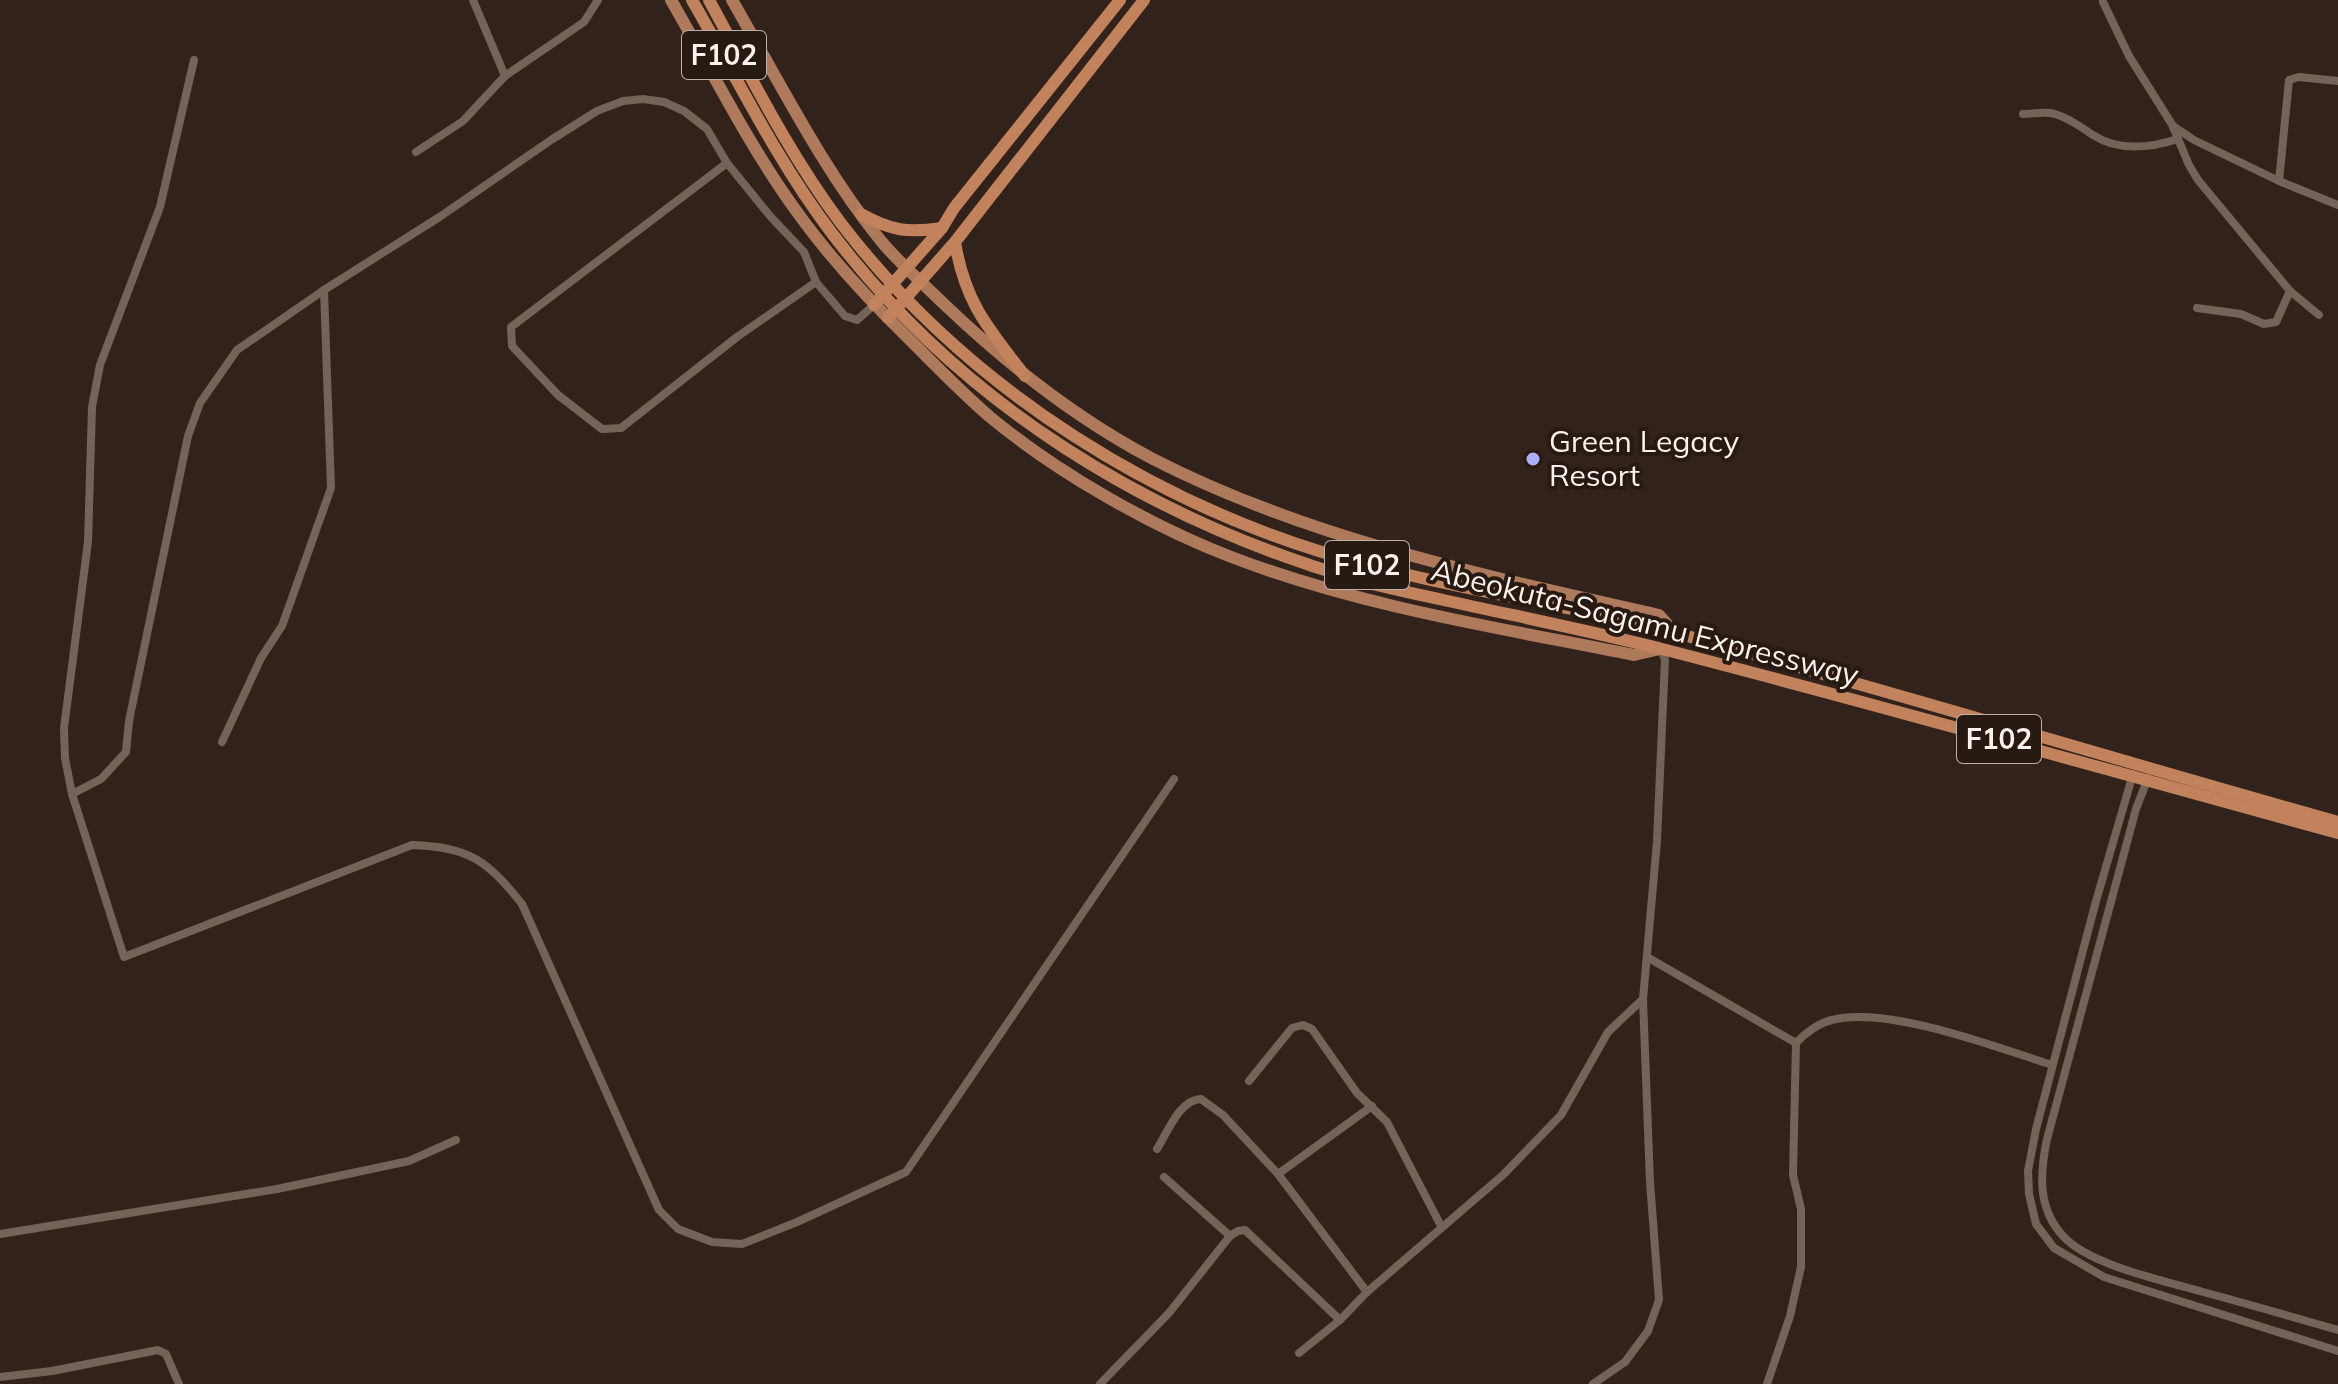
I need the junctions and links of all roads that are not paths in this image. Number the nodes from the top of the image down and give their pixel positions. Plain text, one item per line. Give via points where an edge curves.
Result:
1 (473, 0) edge
2 (598, 0) edge
3 (671, 0) edge
4 (692, 0) edge
5 (709, 0) edge
6 (732, 0) edge
7 (1120, 0) edge
8 (1144, 0) edge
9 (2104, 1) edge
10 (194, 60) dead end
11 (505, 76) junction
12 (2338, 81) edge
13 (761, 108) junction
14 (2023, 114) dead end
15 (2173, 126) junction
16 (2178, 139) junction
17 (416, 152) dead end
18 (727, 163) junction
19 (2279, 181) junction
20 (2338, 205) edge
21 (861, 214) junction
22 (942, 228) junction
23 (955, 242) junction
24 (907, 268) junction
25 (921, 281) junction
26 (816, 282) junction
27 (324, 290) junction
28 (2290, 291) junction
29 (874, 305) junction
30 (2197, 308) dead end
31 (2319, 315) dead end
32 (888, 318) junction
33 (1025, 376) junction
34 (1675, 633) junction
35 (1660, 649) junction
36 (222, 742) dead end
37 (2134, 770) junction
38 (2149, 774) junction
39 (1174, 779) dead end
40 (72, 794) junction
41 (2338, 822) edge
42 (2338, 833) edge
43 (1647, 957) junction
44 (1643, 999) junction
45 (1796, 1043) junction
46 (2052, 1065) junction
47 (1249, 1081) dead end
48 (1372, 1106) junction
49 (456, 1140) dead end
50 (1157, 1149) dead end
51 (1278, 1174) junction
52 (1164, 1177) dead end
53 (1441, 1226) junction
54 (0, 1234) edge
55 (1230, 1236) junction
56 (1367, 1292) junction
57 (1340, 1320) junction
58 (2338, 1330) edge
59 (2338, 1351) edge
60 (1299, 1353) dead end
61 (0, 1377) edge
62 (179, 1384) edge
63 (1100, 1384) edge
64 (1593, 1384) edge
65 (1767, 1384) edge

1 - 11 street
2 - 11 street via 584,22
3 - 29 main road via 795,209
4 - 13 highway, Abeokuta-Sagamu Expressway / F102
5 - 13 highway, Abeokuta-Sagamu Expressway / F102
6 - 21 main road via 823,159
7 - 22 highway
8 - 23 highway
9 - 15 street via 2129,56
10 - 40 street via 160,207 100,365 92,407 88,542 64,728
11 - 17 street via 463,121
12 - 19 street via 2289,80
13 - 34 highway, Abeokuta-Sagamu Expressway / F102 via 840,221 897,288 993,379 1079,440 1182,496 1353,561
13 - 35 highway, Abeokuta-Sagamu Expressway / F102 via 806,197 859,267 983,389 1124,486 1177,513 1359,581
14 - 16 street via 2055,114 2127,147
15 - 16 street
15 - 19 street
16 - 28 street via 2198,180
18 - 26 street via 804,252
18 - 26 street via 511,327 512,346 558,395 602,429 621,428
18 - 27 street via 707,129 684,111 664,102 623,101 574,125
19 - 20 street
21 - 22 highway via 901,231
21 - 24 main road
22 - 24 highway
23 - 25 highway
23 - 33 highway via 967,294
24 - 25 main road
24 - 29 highway
25 - 32 highway
25 - 33 main road
26 - 29 street via 845,316 857,320
27 - 36 street via 331,488 282,626
27 - 40 street via 237,350 200,403 188,436 126,752 101,779
28 - 30 street via 2276,322 2264,324 2241,314
28 - 31 street
29 - 32 main road
32 - 35 main road via 991,417 1059,468 1155,522 1234,558 1420,612 1634,655
33 - 34 main road via 1151,458 1248,503 1366,544 1659,615
34 - 37 highway, Abeokuta-Sagamu Expressway / F102
35 - 37 highway, Abeokuta-Sagamu Expressway / F102
35 - 43 street via 1665,659
37 - 38 highway, Abeokuta-Sagamu Expressway / F102
37 - 46 street
38 - 41 highway, Abeokuta-Sagamu Expressway / F102
38 - 42 highway, Abeokuta-Sagamu Expressway / F102
38 - 58 street via 2047,1139 2040,1172 2045,1209 2063,1237 2090,1255
39 - 40 street via 906,1172 742,1244 712,1242 678,1229 659,1210 522,904 500,876 477,859 445,846 412,845 124,957
43 - 44 street
43 - 45 street
44 - 53 street via 1608,1032 1561,1115 1503,1175
44 - 64 street via 1659,1300 1648,1331 1625,1362
45 - 46 street via 1832,1020 1878,1018 1964,1036
45 - 65 street via 1793,1175 1801,1209 1801,1267
46 - 59 street via 2028,1171 2036,1224 2054,1248 2104,1277
47 - 48 street via 1292,1028 1303,1025 1312,1029
48 - 51 street
48 - 53 street via 1387,1122
49 - 54 street via 409,1161 277,1189
50 - 51 street via 1185,1104 1201,1099
51 - 56 street
52 - 55 street
53 - 56 street
55 - 57 street via 1245,1230
55 - 63 street via 1169,1313
56 - 57 street
57 - 60 street
61 - 62 street via 158,1350 166,1354

